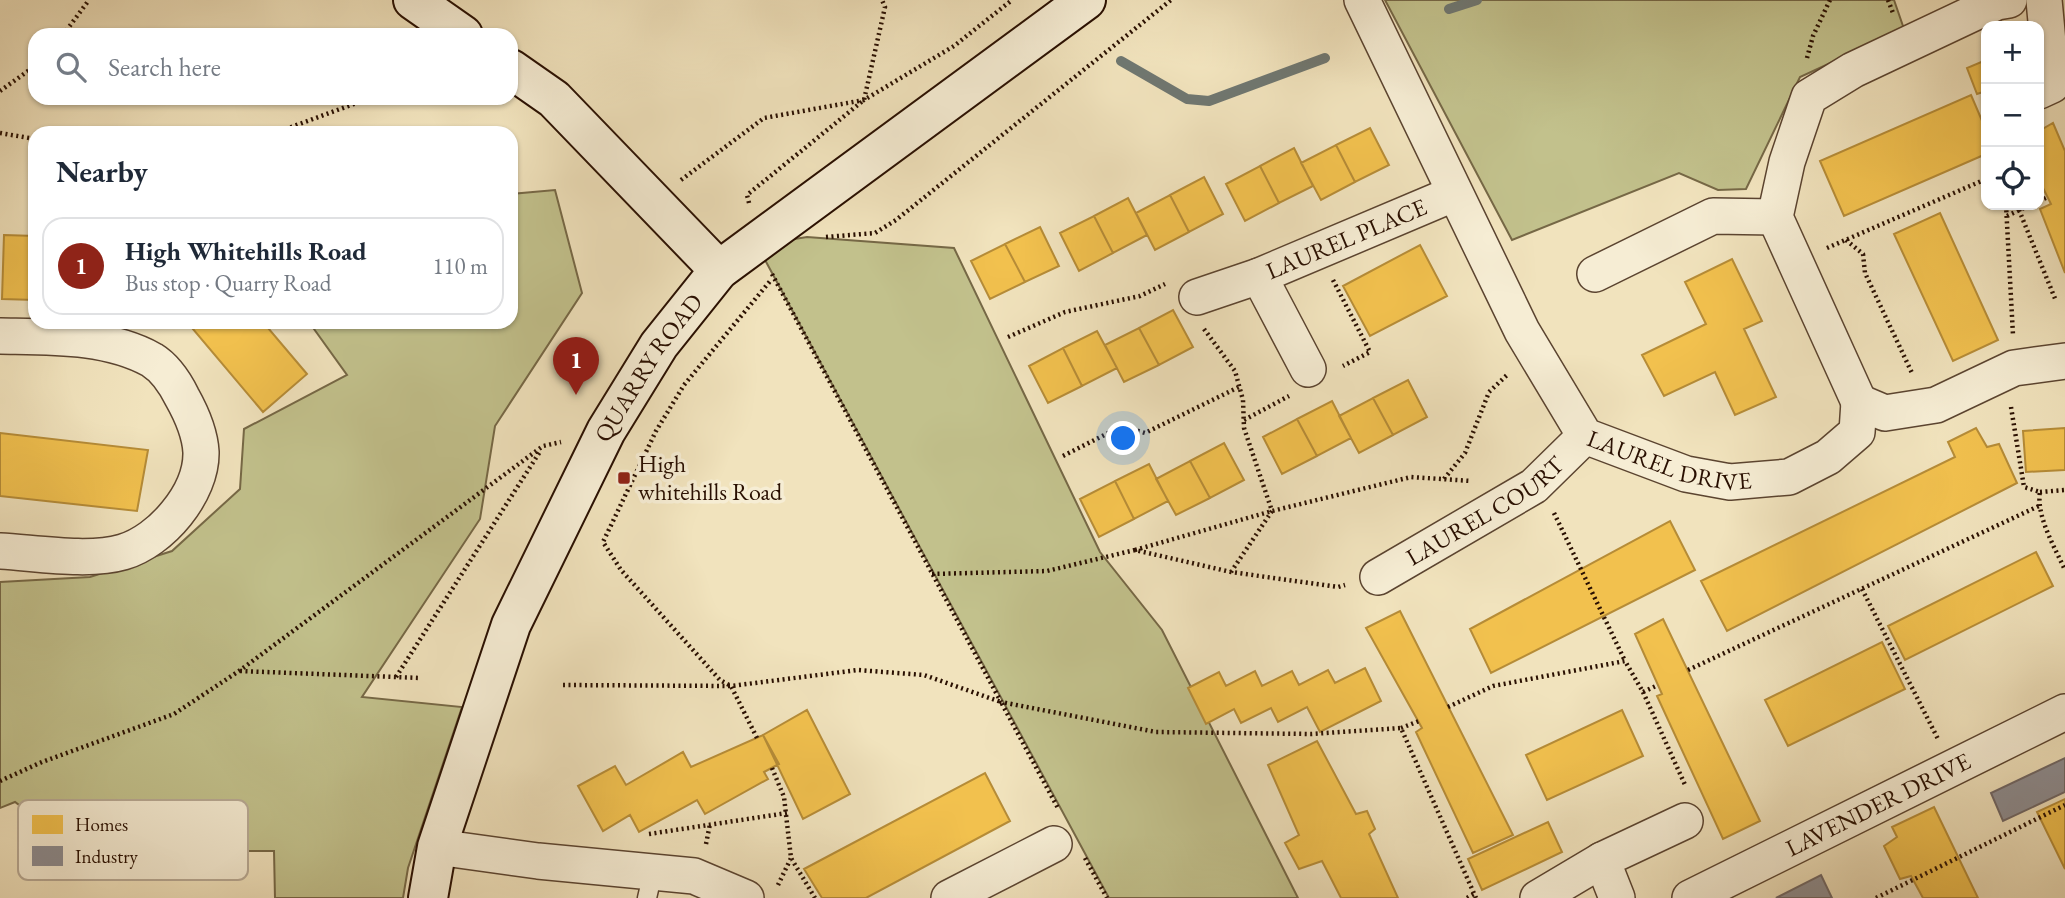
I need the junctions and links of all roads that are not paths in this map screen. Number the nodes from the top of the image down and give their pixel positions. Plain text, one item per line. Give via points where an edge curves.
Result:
1 (413, 0) edge
2 (1086, 0) edge
3 (1362, 0) edge
4 (2008, 0) edge
5 (2043, 0) edge
6 (453, 28) edge
7 (518, 74) edge
8 (2044, 89) edge
9 (1453, 194) junction
10 (1775, 217) junction
11 (719, 270) junction
12 (1595, 274) dead end
13 (1259, 276) junction
14 (1191, 300) road end
15 (0, 336) edge
16 (2065, 361) edge
17 (1308, 369) dead end
18 (1859, 402) junction
19 (1585, 436) junction
20 (0, 551) edge
21 (1378, 577) road end
22 (2065, 712) edge
23 (1685, 821) dead end
24 (1068, 840) road end
25 (437, 847) junction
26 (1602, 860) junction
27 (650, 885) edge
28 (762, 893) edge
29 (428, 898) edge
30 (950, 898) edge
31 (1538, 898) edge
32 (1617, 898) edge
33 (1690, 898) edge

1 - 6 street
2 - 11 street, QUARRY ROAD via 771,263
3 - 9 street, LAUREL DRIVE
4 - 10 street via 1853,69 1809,97
5 - 8 street via 2052,85
7 - 11 street via 554,99
9 - 13 street, LAUREL PLACE
9 - 19 street, LAUREL DRIVE via 1540,361
10 - 12 street via 1713,216
10 - 18 street
11 - 25 street, QUARRY ROAD via 659,345 606,431 511,625
13 - 14 street
13 - 17 street, LAUREL PLACE
15 - 20 street via 110,344 154,361 187,406 201,453 189,495 176,514 143,542 122,552 82,555
16 - 18 street via 2014,368 1928,406 1885,413
18 - 19 street, LAUREL DRIVE via 1857,432 1828,457 1788,477 1730,482 1686,474
19 - 21 street, LAUREL COURT via 1537,484
22 - 33 street, LAVENDER DRIVE
23 - 26 street
24 - 30 street
25 - 27 street
25 - 29 street, QUARRY ROAD
26 - 31 street
26 - 32 street
27 - 28 street via 694,876

